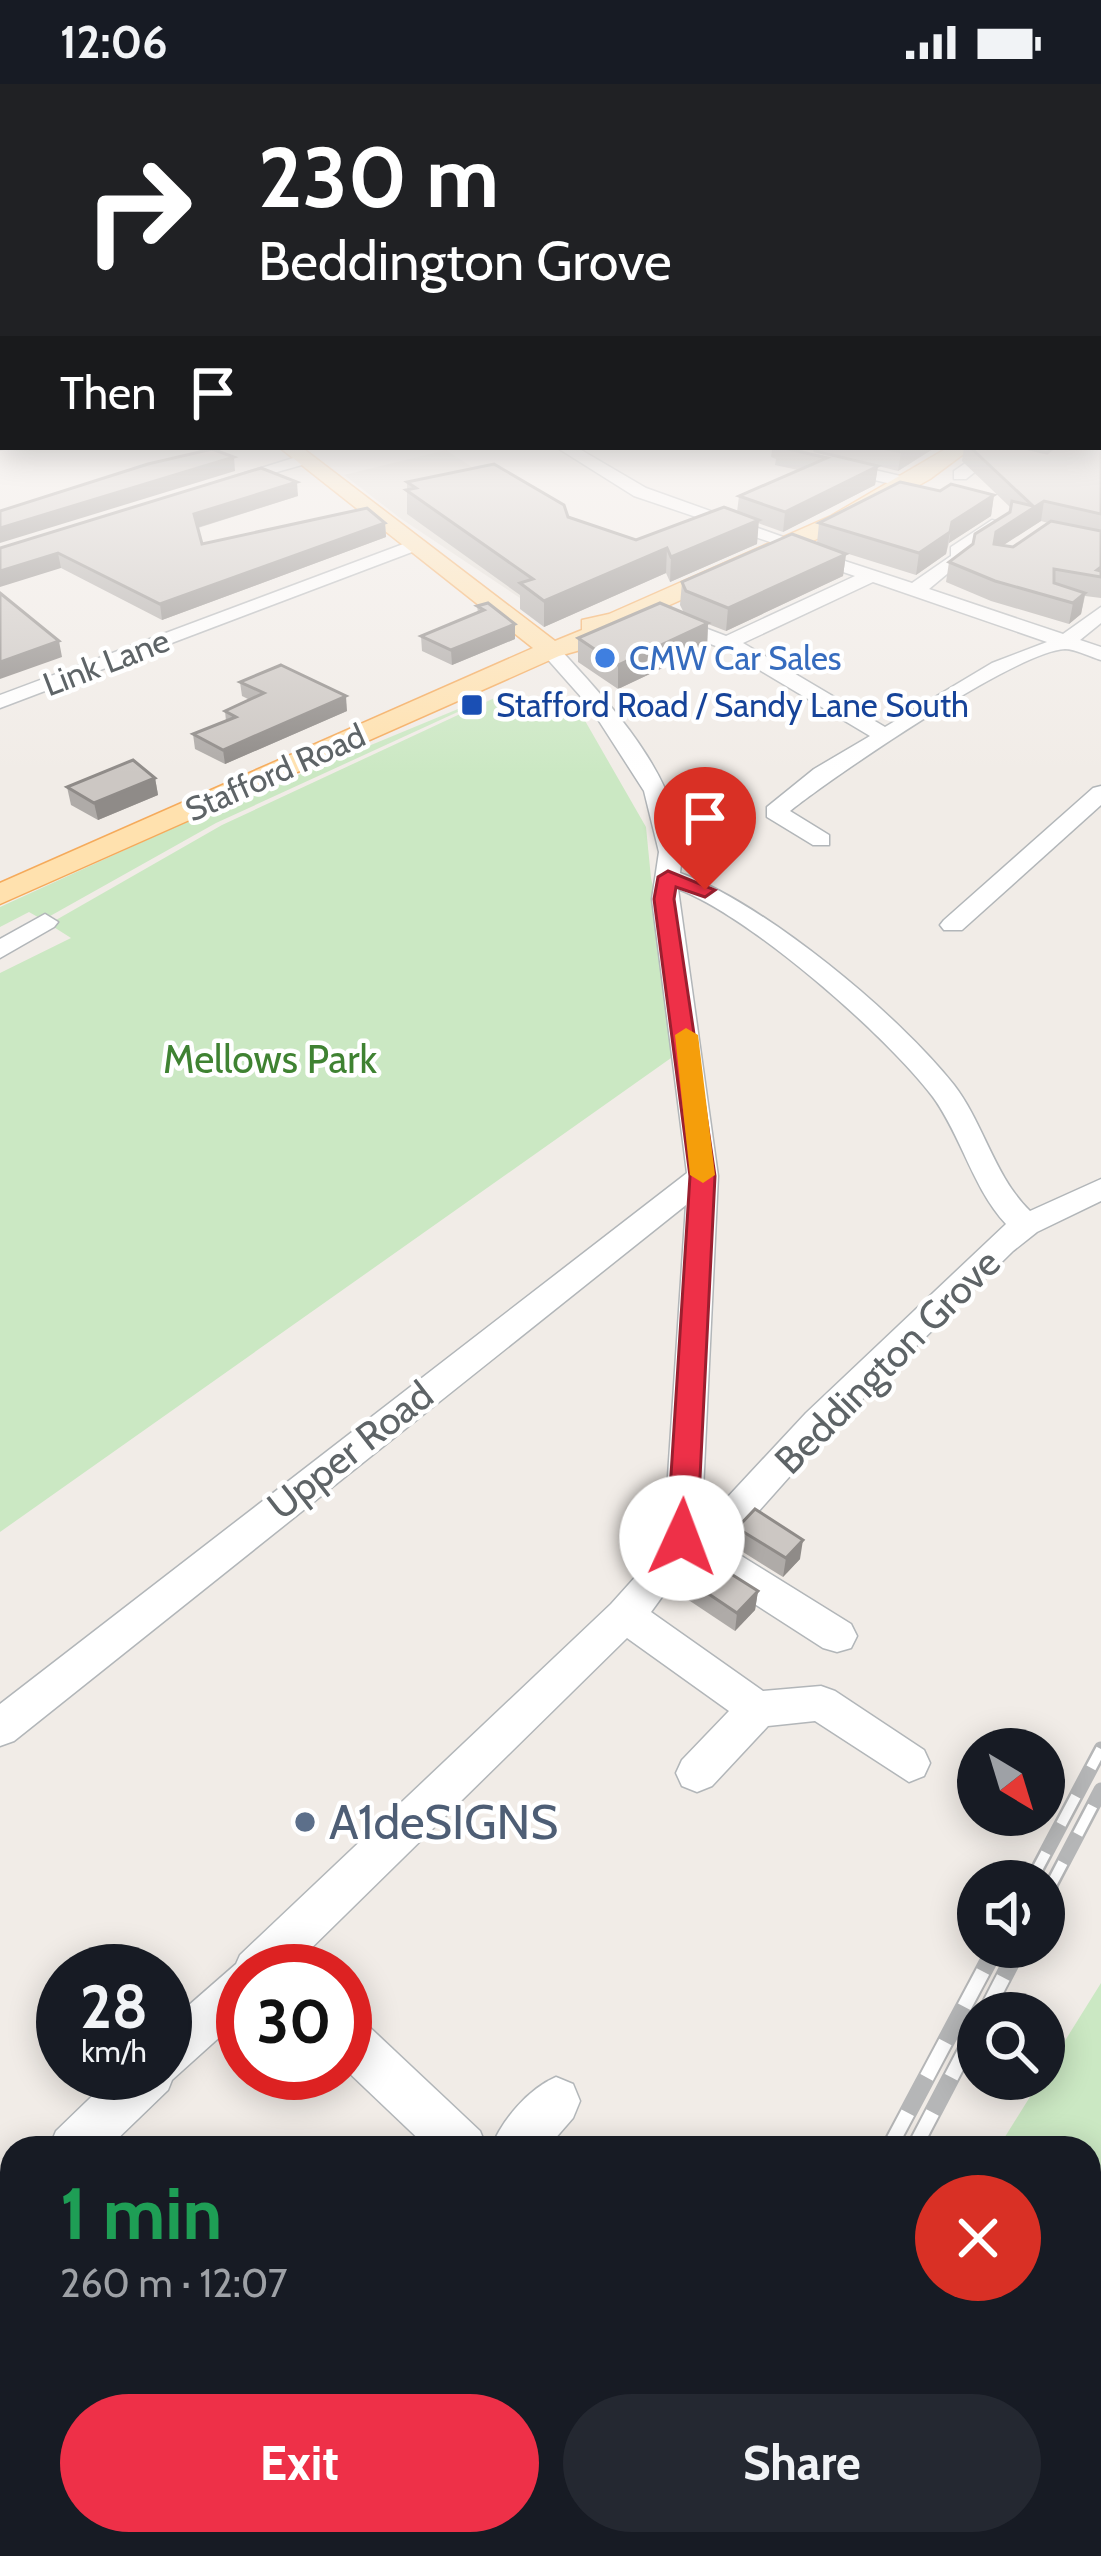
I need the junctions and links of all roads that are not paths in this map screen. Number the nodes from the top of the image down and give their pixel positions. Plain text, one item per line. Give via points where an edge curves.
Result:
1 (969, 543) edge
2 (788, 544) joint
3 (414, 545) joint
4 (910, 566) edge
5 (881, 578) junction
6 (915, 590) junction
7 (1097, 611) edge
8 (628, 614) junction
9 (522, 620) junction
10 (578, 631) junction
11 (1066, 642) junction
12 (727, 643) junction
13 (550, 650) junction
14 (1101, 654) edge
15 (0, 702) edge
16 (885, 736) junction
17 (1101, 793) edge
18 (820, 840) dead end
19 (670, 869) junction
20 (0, 895) edge
21 (45, 922) dead end
22 (952, 925) dead end
23 (0, 950) edge
24 (703, 1176) junction
25 (1101, 1190) edge
26 (1026, 1225) junction
27 (682, 1538) junction
28 (625, 1615) junction
29 (837, 1636) dead end
30 (758, 1709) junction
31 (0, 1728) edge
32 (909, 1763) dead end
33 (697, 1773) dead end
34 (288, 1944) edge
35 (216, 2012) edge
36 (192, 2034) edge
37 (372, 2062) edge
38 (123, 2100) edge
39 (556, 2101) dead end
40 (85, 2136) edge
41 (451, 2136) edge
42 (525, 2136) edge

1 - 6 street
2 - 5 street
2 - 8 main road, Stafford Road
3 - 9 main road
3 - 15 street, Link Lane
4 - 5 street
5 - 6 street
5 - 12 street
6 - 11 street
7 - 11 street
8 - 10 main road, Stafford Road
8 - 12 street
8 - 13 main road, Stafford Road
9 - 10 main road
9 - 13 main road
10 - 13 main road, Stafford Road
11 - 14 street
11 - 16 street via 999,667
12 - 16 street
13 - 19 street via 598,703 655,791
13 - 20 main road, Stafford Road
16 - 18 street via 776,812
17 - 22 street
19 - 24 street via 664,899
19 - 26 street, Beddington Grove via 885,1031 941,1088 1002,1198
21 - 23 street
24 - 27 street
24 - 31 street, Upper Road
25 - 26 street
26 - 27 street, Beddington Grove via 818,1422 737,1511
27 - 28 street
27 - 29 street
28 - 30 street
28 - 34 street
30 - 32 street via 821,1703
30 - 33 street
35 - 36 street
37 - 41 street
38 - 40 street
39 - 42 street

